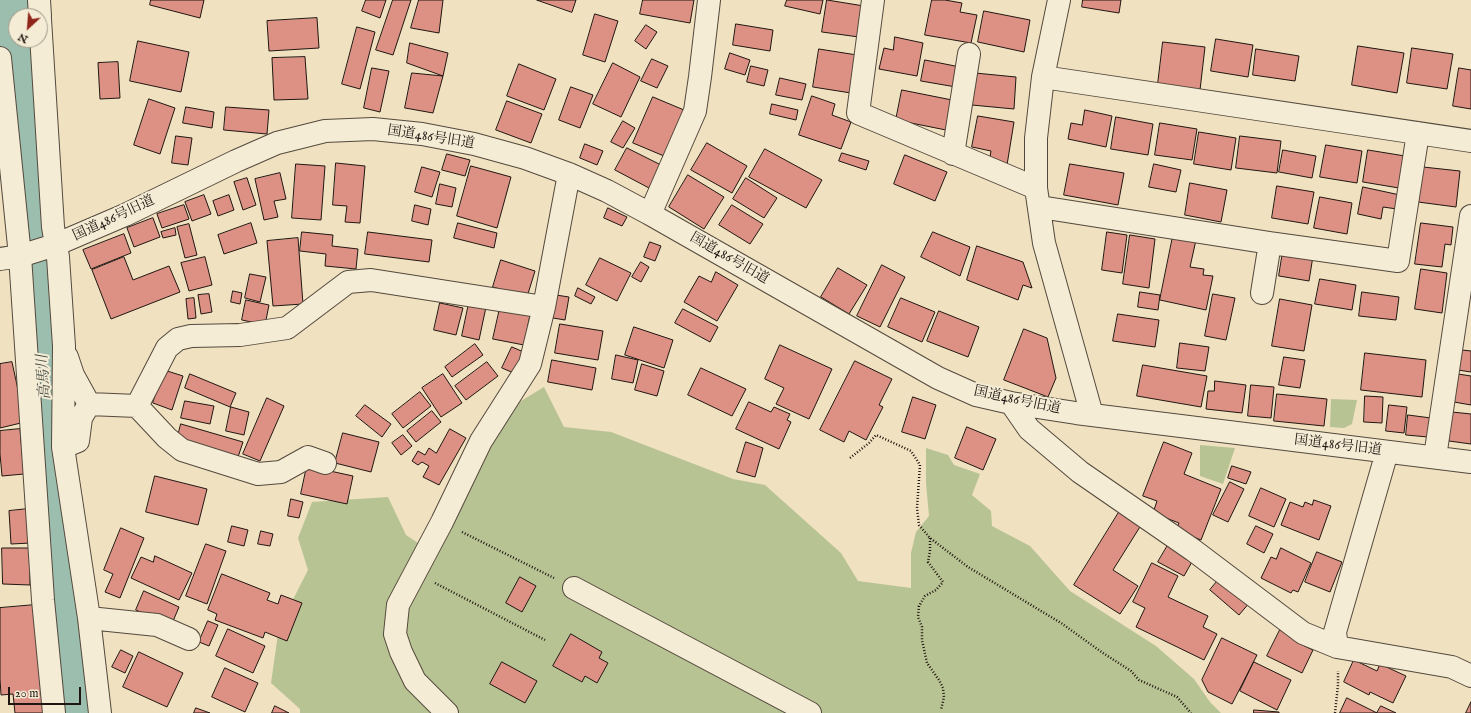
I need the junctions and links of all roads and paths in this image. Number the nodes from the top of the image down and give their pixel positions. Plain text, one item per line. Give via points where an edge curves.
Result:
1 (710, 0) edge
2 (872, 0) edge
3 (1059, 0) edge
4 (42, 48) edge
5 (969, 54) dead end
6 (0, 58) edge
7 (1043, 77) junction
8 (1418, 133) junction
9 (1471, 141) edge
10 (953, 154) junction
11 (568, 174) junction
12 (1038, 198) junction
13 (650, 214) junction
14 (1471, 216) edge
15 (1270, 243) junction
16 (31, 252) edge
17 (1262, 293) dead end
18 (544, 307) junction
19 (64, 346) junction
20 (1010, 403) junction
21 (89, 404) junction
22 (137, 406) junction
23 (1092, 415) junction
24 (63, 447) junction
25 (1387, 452) junction
26 (1435, 457) junction
27 (850, 458) dead end
28 (1471, 462) edge
29 (325, 463) dead end
30 (442, 522) junction
31 (930, 538) junction
32 (415, 573) junction
33 (574, 588) joint
34 (89, 618) junction
35 (189, 639) dead end
36 (545, 640) dead end
37 (1337, 647) junction
38 (1471, 676) edge
39 (942, 710) dead end
40 (54, 713) edge
41 (100, 713) edge
42 (447, 713) edge
43 (810, 713) edge
44 (1191, 713) edge
45 (1335, 713) edge

1 - 13 street via 694,111
2 - 10 street via 858,113
3 - 7 street
4 - 16 street via 53,227
5 - 10 street
6 - 16 street
7 - 8 street
7 - 12 street via 1036,138
8 - 9 street
8 - 15 street via 1398,261
10 - 12 street
11 - 13 street, 国道486号旧道
11 - 16 street, 国道486号旧道 via 525,158 474,144 422,134 372,129 325,131 277,143 125,215
11 - 18 street
12 - 15 street
12 - 23 street via 1044,243
13 - 20 street, 国道486号旧道 via 938,378 976,395
14 - 26 street
15 - 17 street
16 - 19 street via 58,257
16 - 40 street via 43,600
18 - 22 street via 371,280 348,282 286,328 240,335 191,336 178,339 167,348
18 - 30 street via 530,364 481,441
19 - 21 street via 73,375
19 - 24 street
20 - 23 street, 国道486号旧道
20 - 37 street via 1029,429 1080,472 1193,550 1303,633
21 - 22 street
21 - 24 street via 81,418 78,441
22 - 29 street via 182,450 258,474 281,472 308,457
23 - 25 street, 国道486号旧道
24 - 34 street
25 - 26 street, 国道486号旧道
25 - 37 street via 1335,632
26 - 28 street, 国道486号旧道
27 - 31 path via 876,434 911,451 920,465 917,508 919,524
30 - 32 street
30 - 33 path
31 - 39 path via 928,562 943,582 936,590 925,596 918,606 918,617 922,627 926,663 943,688
31 - 44 path via 968,567 1131,671 1139,680 1177,697
32 - 36 path
32 - 42 street via 398,606 395,634 415,681
33 - 43 street
34 - 35 street via 157,625
34 - 41 street
37 - 38 street via 1452,667
37 - 45 path via 1338,685

